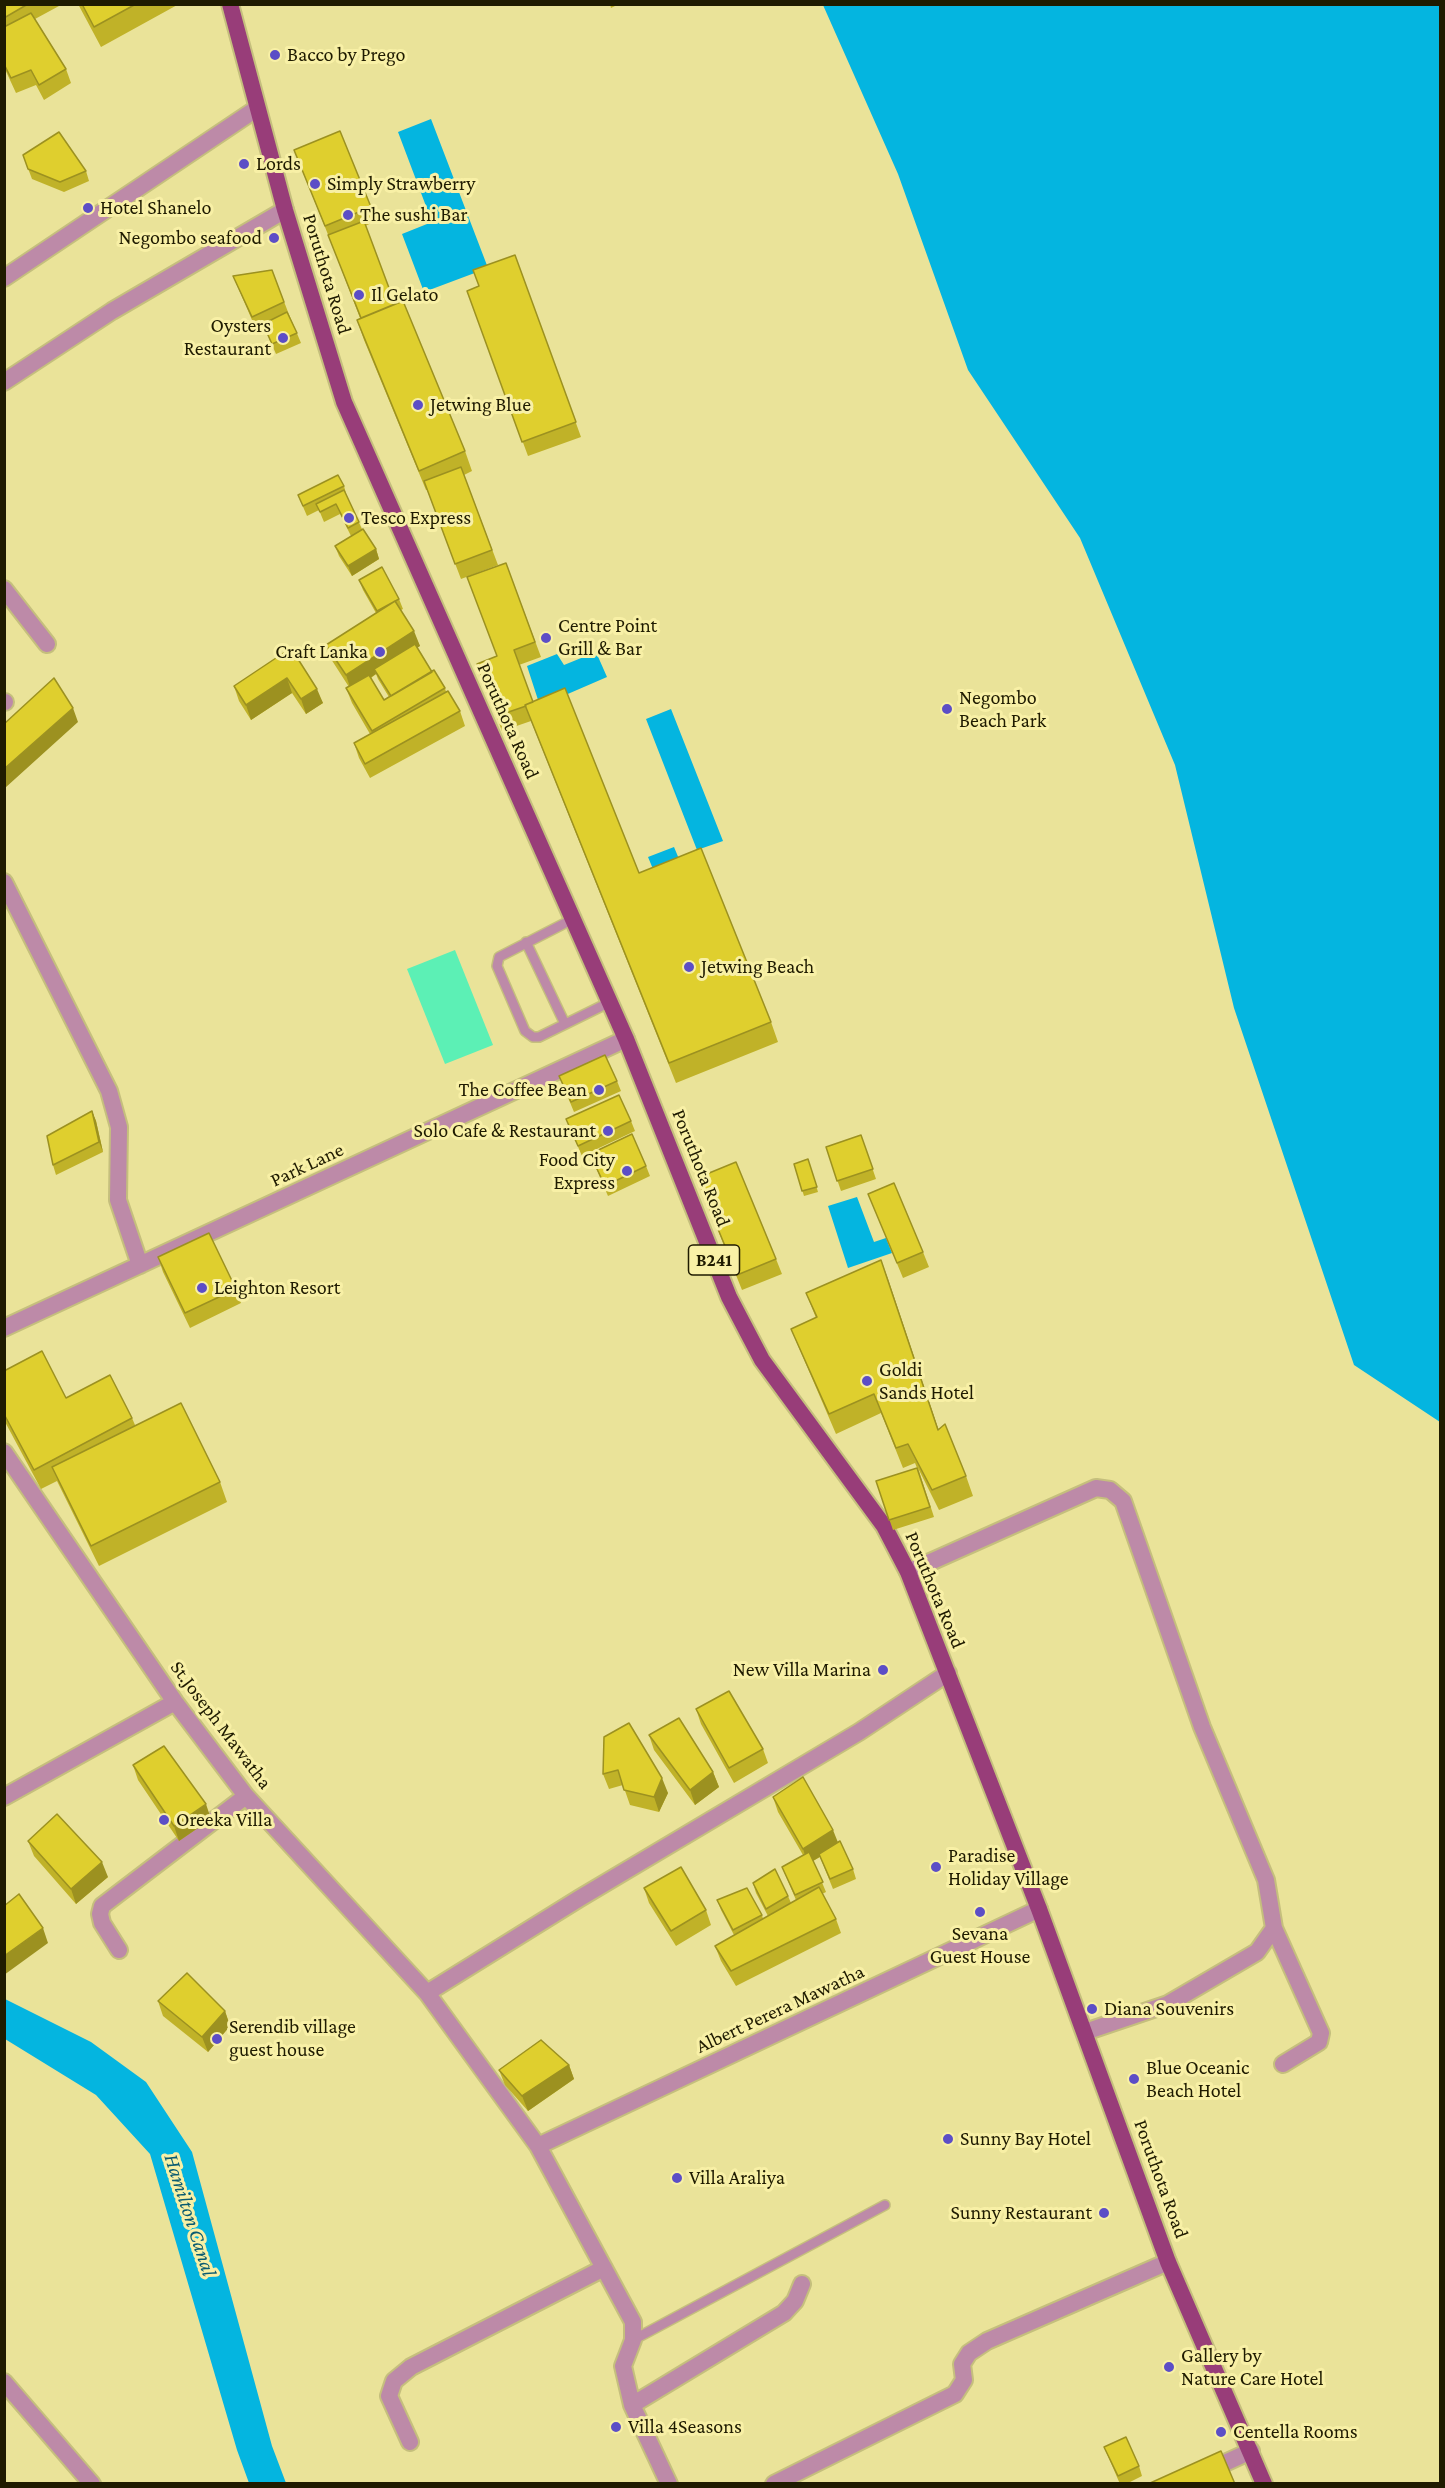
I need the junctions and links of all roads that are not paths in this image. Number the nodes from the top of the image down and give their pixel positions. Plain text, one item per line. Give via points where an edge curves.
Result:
1 (230, 4) edge
2 (256, 109) junction
3 (285, 210) junction
4 (4, 278) edge
5 (4, 382) edge
6 (4, 589) edge
7 (47, 644) dead end
8 (4, 882) edge
9 (573, 919) junction
10 (526, 942) junction
11 (610, 1002) junction
12 (565, 1024) junction
13 (626, 1039) junction
14 (140, 1265) junction
15 (4, 1328) edge
16 (4, 1452) edge
17 (908, 1572) junction
18 (948, 1673) junction
19 (175, 1702) junction
20 (246, 1796) junction
21 (4, 1797) edge
22 (1039, 1909) junction
23 (1274, 1928) junction
24 (119, 1950) dead end
25 (428, 1993) junction
26 (1085, 2032) junction
27 (1283, 2064) dead end
28 (538, 2146) junction
29 (885, 2205) dead end
30 (1168, 2262) junction
31 (604, 2268) junction
32 (802, 2284) dead end
33 (633, 2340) junction
34 (4, 2382) edge
35 (632, 2405) junction
36 (410, 2442) dead end
37 (1251, 2451) junction
38 (92, 2484) edge
39 (669, 2484) edge
40 (774, 2484) edge
41 (1179, 2484) edge
42 (1264, 2484) edge

1 - 2 main road, Poruthota Road / B241
2 - 3 main road, Poruthota Road / B241
2 - 4 street
3 - 5 street via 112,311
3 - 9 main road, Poruthota Road / B241 via 344,402
6 - 7 street
8 - 14 street via 109,1091 119,1127 118,1200
9 - 10 lane
9 - 11 main road, Poruthota Road / B241
10 - 12 lane
10 - 12 lane via 506,951 497,966 525,1031 539,1037
11 - 12 lane
11 - 13 main road, Poruthota Road / B241
13 - 14 street, Park Lane
13 - 17 main road, Poruthota Road / B241 via 729,1297 762,1360 884,1526
14 - 15 street, Park Lane
16 - 19 street, St.Joseph Mawatha
17 - 18 main road, Poruthota Road / B241
17 - 23 street via 1096,1488 1110,1490 1123,1501 1202,1727 1266,1880
18 - 22 main road, Poruthota Road / B241
18 - 25 street via 859,1732
19 - 20 street, St.Joseph Mawatha
19 - 21 street
20 - 24 street via 102,1906 102,1923
20 - 25 street, St.Joseph Mawatha
22 - 26 main road, Poruthota Road / B241
22 - 28 street, Albert Perera Mawatha
23 - 26 street via 1257,1952 1168,2004
23 - 27 street via 1321,2033 1319,2042
25 - 28 street, St.Joseph Mawatha
26 - 30 main road, Poruthota Road / B241
28 - 31 street, St.Joseph Mawatha
29 - 33 lane
30 - 37 main road, Poruthota Road / B241
30 - 40 street via 987,2341 969,2353 962,2364 964,2380 955,2394
31 - 33 street, St.Joseph Mawatha via 633,2322
31 - 36 street via 411,2367 394,2381 389,2396
32 - 35 street via 795,2301 784,2313
33 - 35 street via 623,2366
34 - 38 street
35 - 39 street
37 - 41 street
37 - 42 main road, Poruthota Road / B241

